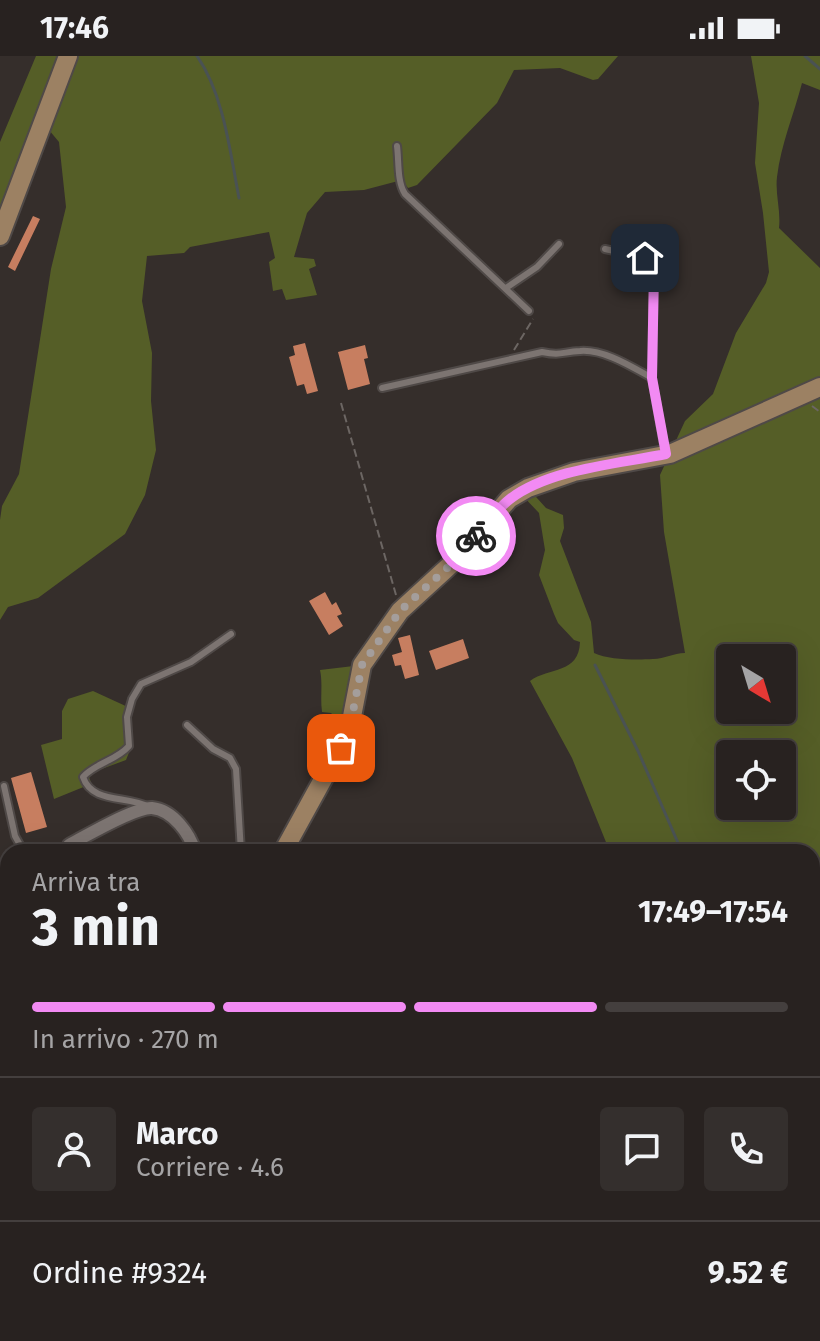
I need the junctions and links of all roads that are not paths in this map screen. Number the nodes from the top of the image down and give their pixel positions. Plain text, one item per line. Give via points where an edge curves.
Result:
1 (68, 56) edge
2 (397, 146) dead end
3 (0, 236) edge
4 (559, 244) dead end
5 (605, 249) dead end
6 (506, 288) junction
7 (529, 311) road end
8 (652, 378) junction
9 (820, 387) edge
10 (382, 388) dead end
11 (666, 454) junction
12 (231, 634) dead end
13 (187, 725) dead end
14 (4, 786) dead end
15 (152, 808) junction
16 (20, 844) edge
17 (71, 844) edge
18 (192, 844) edge
19 (241, 844) edge
20 (287, 844) edge

1 - 3 street
2 - 6 lane via 405,194
4 - 6 lane
5 - 8 lane via 645,258 654,270
6 - 7 lane
8 - 10 lane via 596,353 542,352
8 - 11 lane
9 - 11 street
11 - 20 street via 574,472 509,499 459,557 400,611 362,665 349,732
12 - 15 lane via 191,662 141,684 127,717 129,746 83,777 95,794
13 - 19 lane via 230,758 236,769
14 - 16 lane
15 - 17 street
15 - 18 street via 179,824

